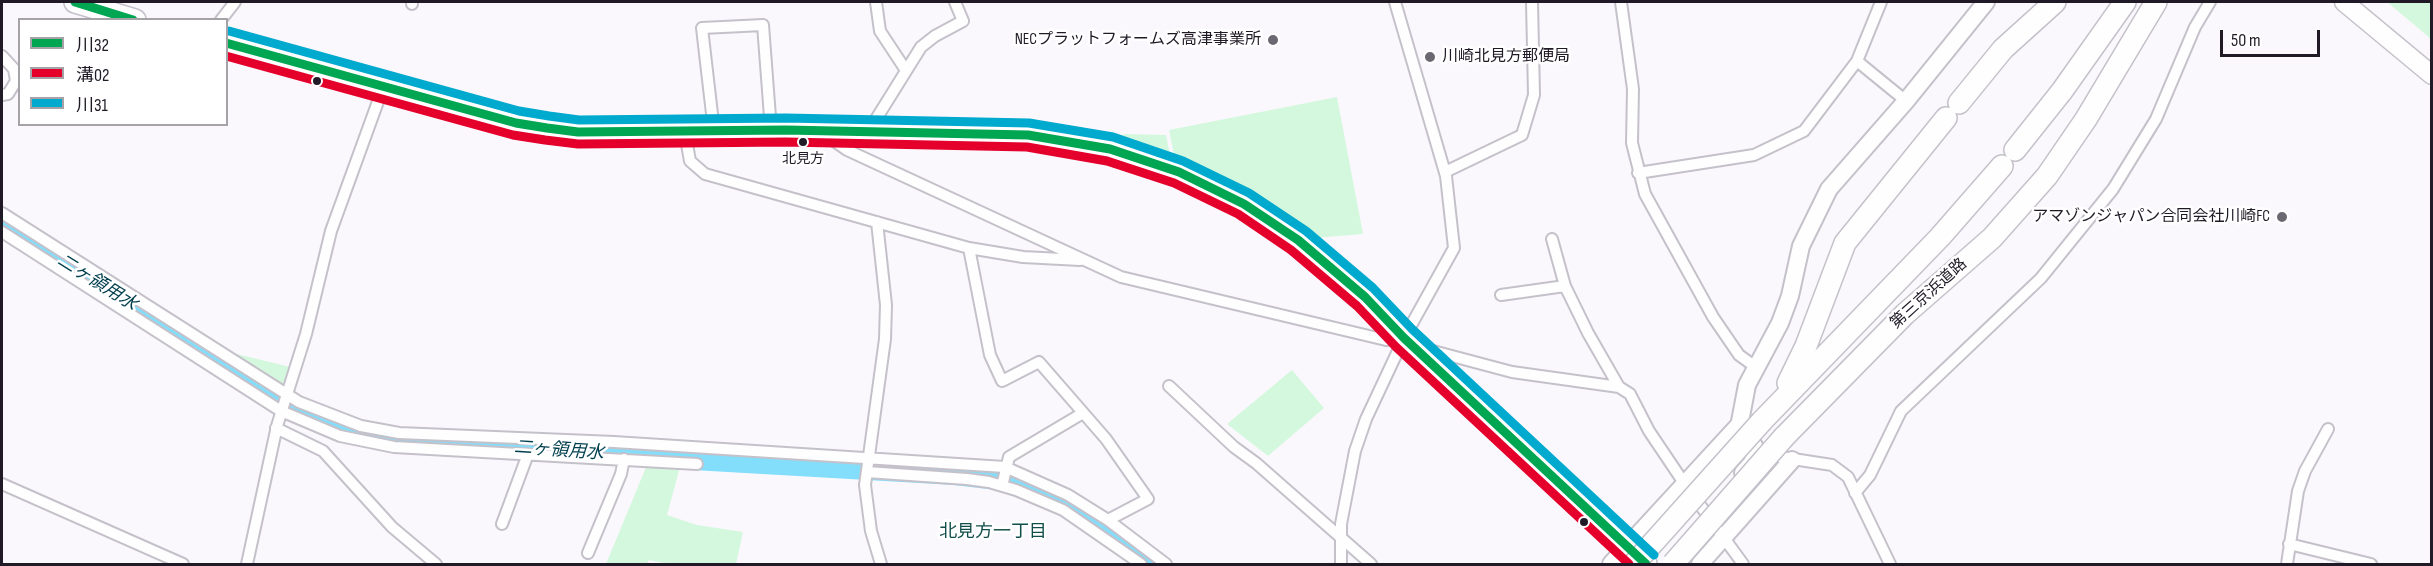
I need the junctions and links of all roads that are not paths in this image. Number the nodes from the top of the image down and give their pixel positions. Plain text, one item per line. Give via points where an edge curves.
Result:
1 (75, 2) edge
2 (236, 2) edge
3 (876, 2) edge
4 (955, 2) edge
5 (1395, 2) edge
6 (1532, 2) edge
7 (1621, 2) edge
8 (1881, 2) edge
9 (1986, 2) edge
10 (2055, 2) edge
11 (2125, 2) edge
12 (2156, 2) edge
13 (2210, 2) edge
14 (2344, 2) edge
15 (128, 18) edge
16 (223, 18) edge
17 (228, 44) edge
18 (2, 56) edge
19 (1857, 62) junction
20 (905, 69) junction
21 (2432, 75) edge
22 (384, 85) junction
23 (2, 94) edge
24 (1906, 101) junction
25 (771, 130) junction
26 (714, 131) junction
27 (820, 131) junction
28 (868, 132) junction
29 (685, 133) junction
30 (1445, 172) junction
31 (1638, 173) junction
32 (2, 213) edge
33 (877, 222) junction
34 (2, 232) edge
35 (1552, 239) dead end
36 (969, 248) junction
37 (1083, 260) junction
38 (1565, 286) junction
39 (1501, 295) dead end
40 (1404, 338) junction
41 (1424, 356) junction
42 (1757, 368) junction
43 (1169, 386) dead end
44 (1619, 387) junction
45 (1782, 398) junction
46 (283, 402) junction
47 (1083, 413) junction
48 (1739, 421) junction
49 (276, 428) junction
50 (2328, 429) dead end
51 (333, 434) junction
52 (323, 451) junction
53 (1754, 452) junction
54 (528, 454) junction
55 (624, 459) junction
56 (1792, 460) junction
57 (697, 464) dead end
58 (868, 466) junction
59 (1005, 467) junction
60 (1684, 483) junction
61 (2, 484) edge
62 (1002, 486) junction
63 (1855, 493) junction
64 (1702, 507) junction
65 (1108, 520) junction
66 (502, 524) dead end
67 (1724, 537) junction
68 (1340, 538) junction
69 (2289, 544) junction
70 (588, 553) dead end
71 (1643, 561) edge
72 (183, 564) edge
73 (247, 564) edge
74 (436, 564) edge
75 (881, 564) edge
76 (1142, 564) edge
77 (1166, 564) edge
78 (1341, 564) edge
79 (1371, 564) edge
80 (1611, 564) edge
81 (1672, 564) edge
82 (1700, 564) edge
83 (1743, 564) edge
84 (1890, 564) edge
85 (2287, 564) edge
86 (2371, 564) edge

1 - 15 highway
2 - 16 street
3 - 20 street via 880,31
4 - 20 street via 963,21 921,47
5 - 30 street
6 - 30 street via 1534,94 1522,135
7 - 31 street via 1633,89 1632,143
8 - 19 street
9 - 24 street
10 - 45 highway via 2003,50 1845,243
11 - 45 highway, 第三京浜道路 via 2009,158 1940,237
12 - 81 highway, 第三京浜道路, bridge via 2066,151 2040,185 1992,238 1905,314 1784,438
13 - 63 street via 2195,27 2156,119 2113,189 2041,278 1901,411 1870,476
14 - 21 main road
17 - 22 highway
18 - 23 street via 14,69 16,81 8,94
19 - 24 street
19 - 31 street via 1804,131 1793,137 1754,155
20 - 28 street
22 - 29 highway via 516,123 578,132
22 - 46 street via 339,204 306,334
24 - 42 street via 1829,189 1801,246 1790,296
25 - 26 highway
25 - 26 street via 763,25 702,28
25 - 27 highway
26 - 29 highway
27 - 28 highway
27 - 37 street via 847,150
28 - 40 highway via 1048,137 1110,149 1179,172 1244,204 1298,240 1365,297
29 - 33 street via 690,161 705,174
30 - 40 street via 1454,248
31 - 42 street via 1645,194 1713,317 1738,355
32 - 46 street
33 - 36 street
33 - 58 street via 886,305 885,339
34 - 46 street
35 - 38 street
36 - 37 street via 1057,261
36 - 47 street via 990,355 1002,381 1039,362
37 - 40 street via 1147,284 1386,340
38 - 39 street
38 - 44 street
40 - 41 highway
40 - 68 street via 1354,451
41 - 44 street via 1433,351 1512,372
41 - 71 highway
42 - 48 street via 1747,385
43 - 68 street
44 - 60 street via 1630,394
45 - 71 highway, 第三京浜道路, bridge
46 - 49 street
46 - 51 street
46 - 58 street via 361,426 399,433 614,442
47 - 59 street via 1009,457
47 - 65 street via 1148,499
48 - 53 street
48 - 60 street
48 - 64 street via 1732,463
49 - 52 street
49 - 73 street
50 - 69 street via 2298,491
51 - 52 street via 324,440
51 - 54 street via 394,447
52 - 74 street via 392,527
53 - 56 street
53 - 64 street via 1753,462
54 - 55 street
54 - 66 street
55 - 57 street
55 - 70 street
56 - 63 street via 1832,465 1848,477
56 - 67 street
58 - 59 street via 981,463
58 - 62 street
58 - 75 street via 865,499
59 - 62 street
59 - 65 street via 1068,495
60 - 64 street
60 - 71 street
61 - 72 street
62 - 76 street via 1063,510
63 - 84 street
64 - 67 street
64 - 71 street
65 - 77 street
67 - 82 street
67 - 83 street
68 - 78 street
68 - 79 street
69 - 85 street
69 - 86 street
71 - 80 street

